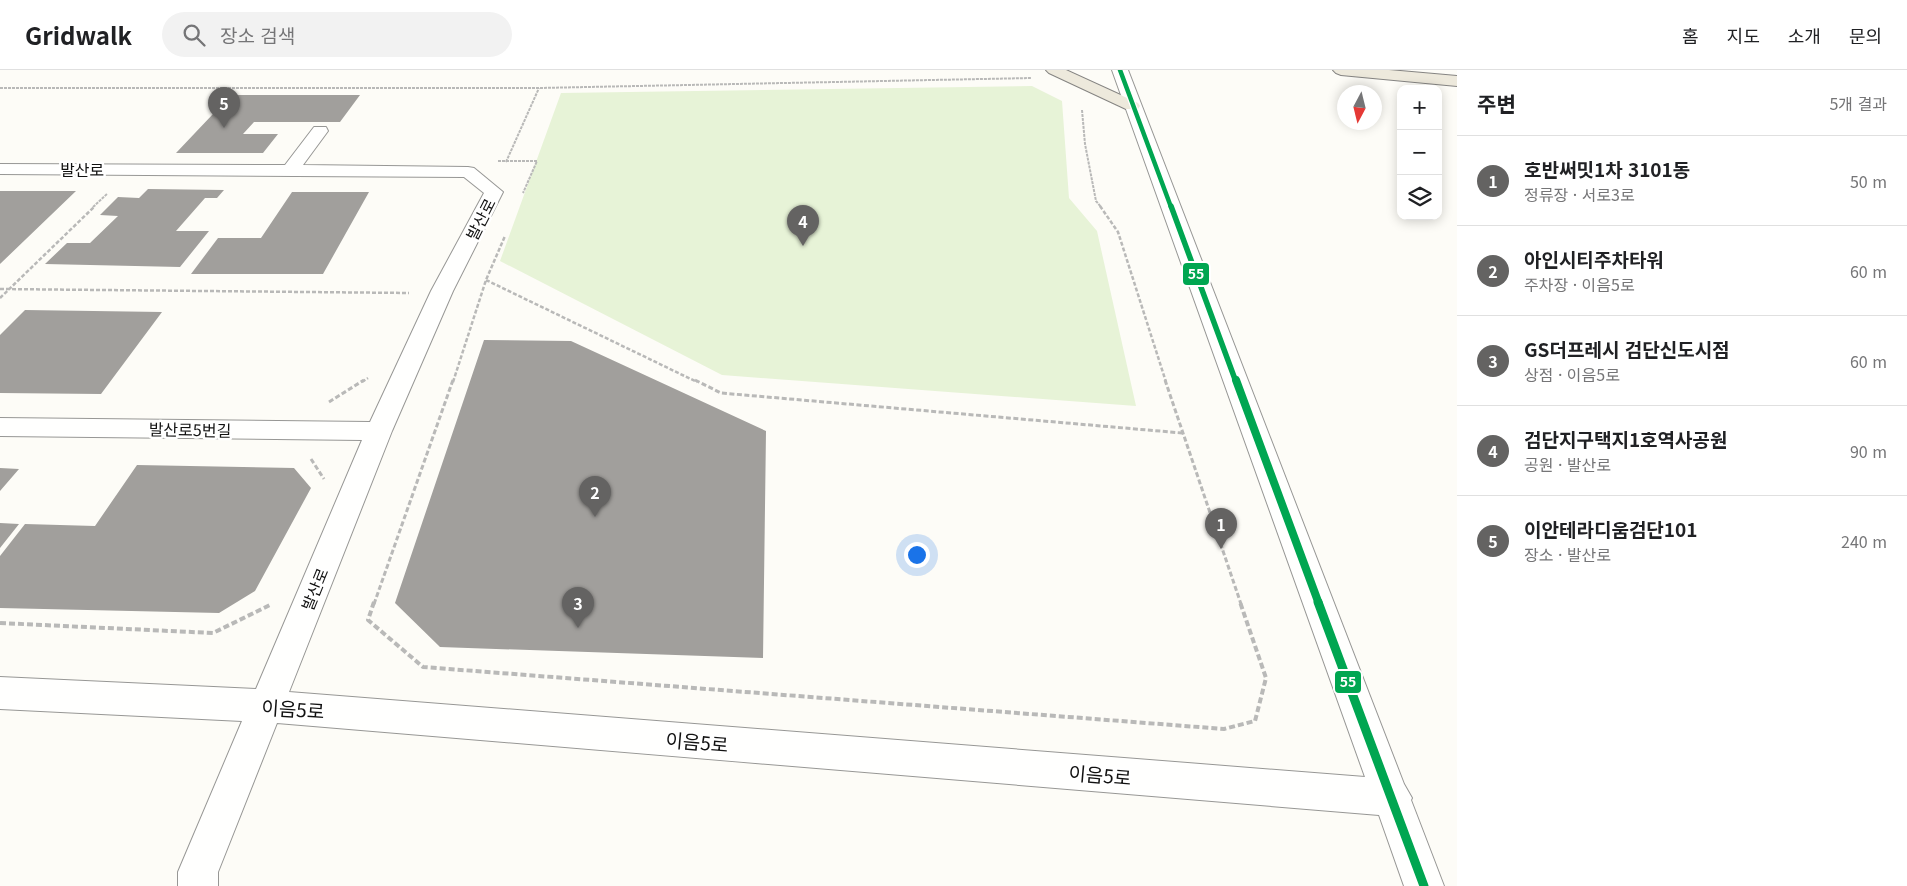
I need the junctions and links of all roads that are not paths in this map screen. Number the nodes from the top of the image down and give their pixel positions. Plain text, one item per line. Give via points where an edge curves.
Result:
1 (1054, 70) edge
2 (1120, 70) edge
3 (1341, 70) edge
4 (1457, 81) edge
5 (1132, 106) junction
6 (320, 131) dead end
7 (0, 169) edge
8 (290, 171) junction
9 (0, 427) edge
10 (379, 430) junction
11 (0, 693) edge
12 (265, 706) junction
13 (1393, 798) junction
14 (198, 886) edge
15 (1424, 886) edge

1 - 5 main road
2 - 5 street
3 - 4 main road
5 - 13 street
6 - 8 street
7 - 8 street, 발산로
8 - 10 street, 발산로 via 468,172 494,192 442,291
9 - 10 street, 발산로5번길
10 - 12 street, 발산로
11 - 12 street, 이음5로
12 - 13 street, 이음5로
12 - 14 street, 발산로 via 198,872
13 - 15 street

